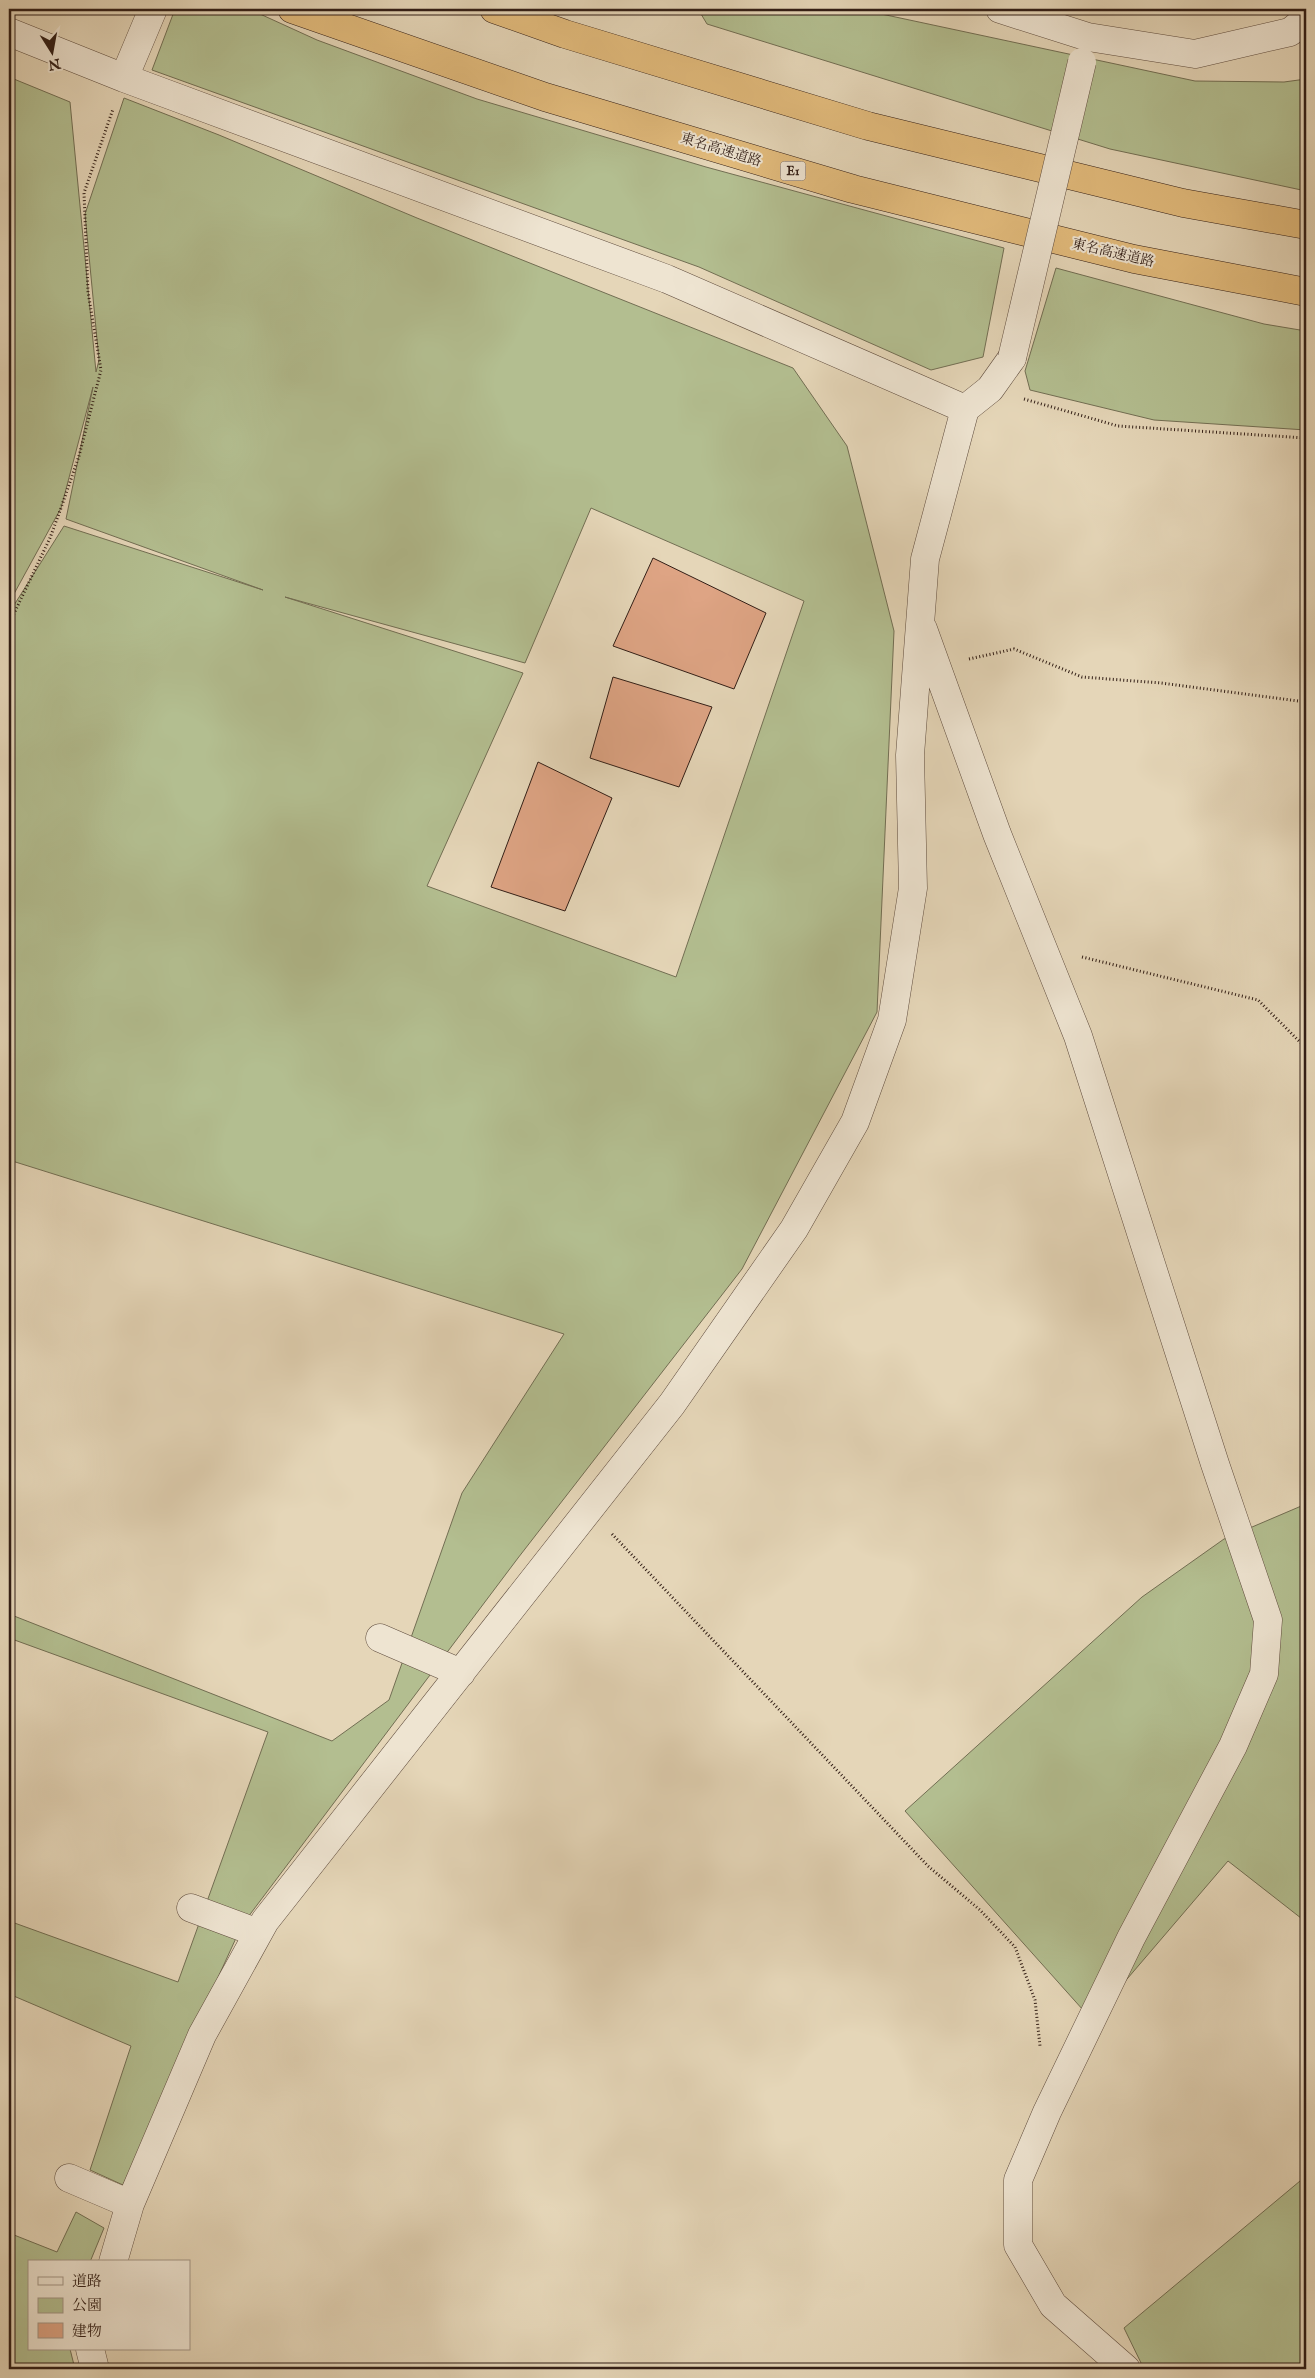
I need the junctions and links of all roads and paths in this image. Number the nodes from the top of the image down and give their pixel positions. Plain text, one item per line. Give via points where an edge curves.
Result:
1 (153, 9) edge
2 (292, 9) edge
3 (494, 9) edge
4 (1000, 9) edge
5 (1306, 19) edge
6 (9, 32) edge
7 (1085, 49) junction
8 (124, 78) junction
9 (1306, 225) edge
10 (1306, 292) edge
11 (990, 389) junction
12 (965, 409) junction
13 (1306, 438) edge
14 (920, 618) junction
15 (9, 624) edge
16 (937, 666) junction
17 (1306, 702) edge
18 (1042, 948) junction
19 (1306, 1048) edge
20 (589, 1510) junction
21 (380, 1638) dead end
22 (461, 1673) junction
23 (191, 1908) dead end
24 (258, 1933) junction
25 (1040, 2047) dead end
26 (68, 2178) dead end
27 (130, 2204) junction
28 (114, 2260) edge
29 (90, 2350) edge
30 (95, 2369) edge
31 (1126, 2369) edge

1 - 8 street
2 - 10 highway, 東名高速道路 / E1 via 545,97 853,189 1134,259
3 - 9 highway via 565,34 868,126 1183,203
4 - 7 street
5 - 7 street via 1290,32 1195,54
6 - 8 street
7 - 11 street, bridge via 1012,358
8 - 12 street via 667,279
8 - 15 path via 84,193 88,292 101,370 79,456 50,538
11 - 12 street
11 - 13 path via 1118,426
12 - 14 street via 925,559
14 - 16 street
14 - 20 street via 910,755 913,888 892,1020 855,1122 794,1229 672,1404
16 - 17 path via 1014,649 1082,677
16 - 18 street via 996,834
18 - 19 path via 1258,1000
18 - 31 street via 1078,1036 1268,1620 1264,1674 1233,1746 1131,1938 1018,2180 1018,2245 1023,2254 1053,2305
20 - 22 street
20 - 25 path via 928,1866 980,1910 1015,1947 1035,2000
21 - 22 street
22 - 24 street
23 - 24 street
24 - 27 street via 202,2035
26 - 27 street
27 - 28 street
29 - 30 street

